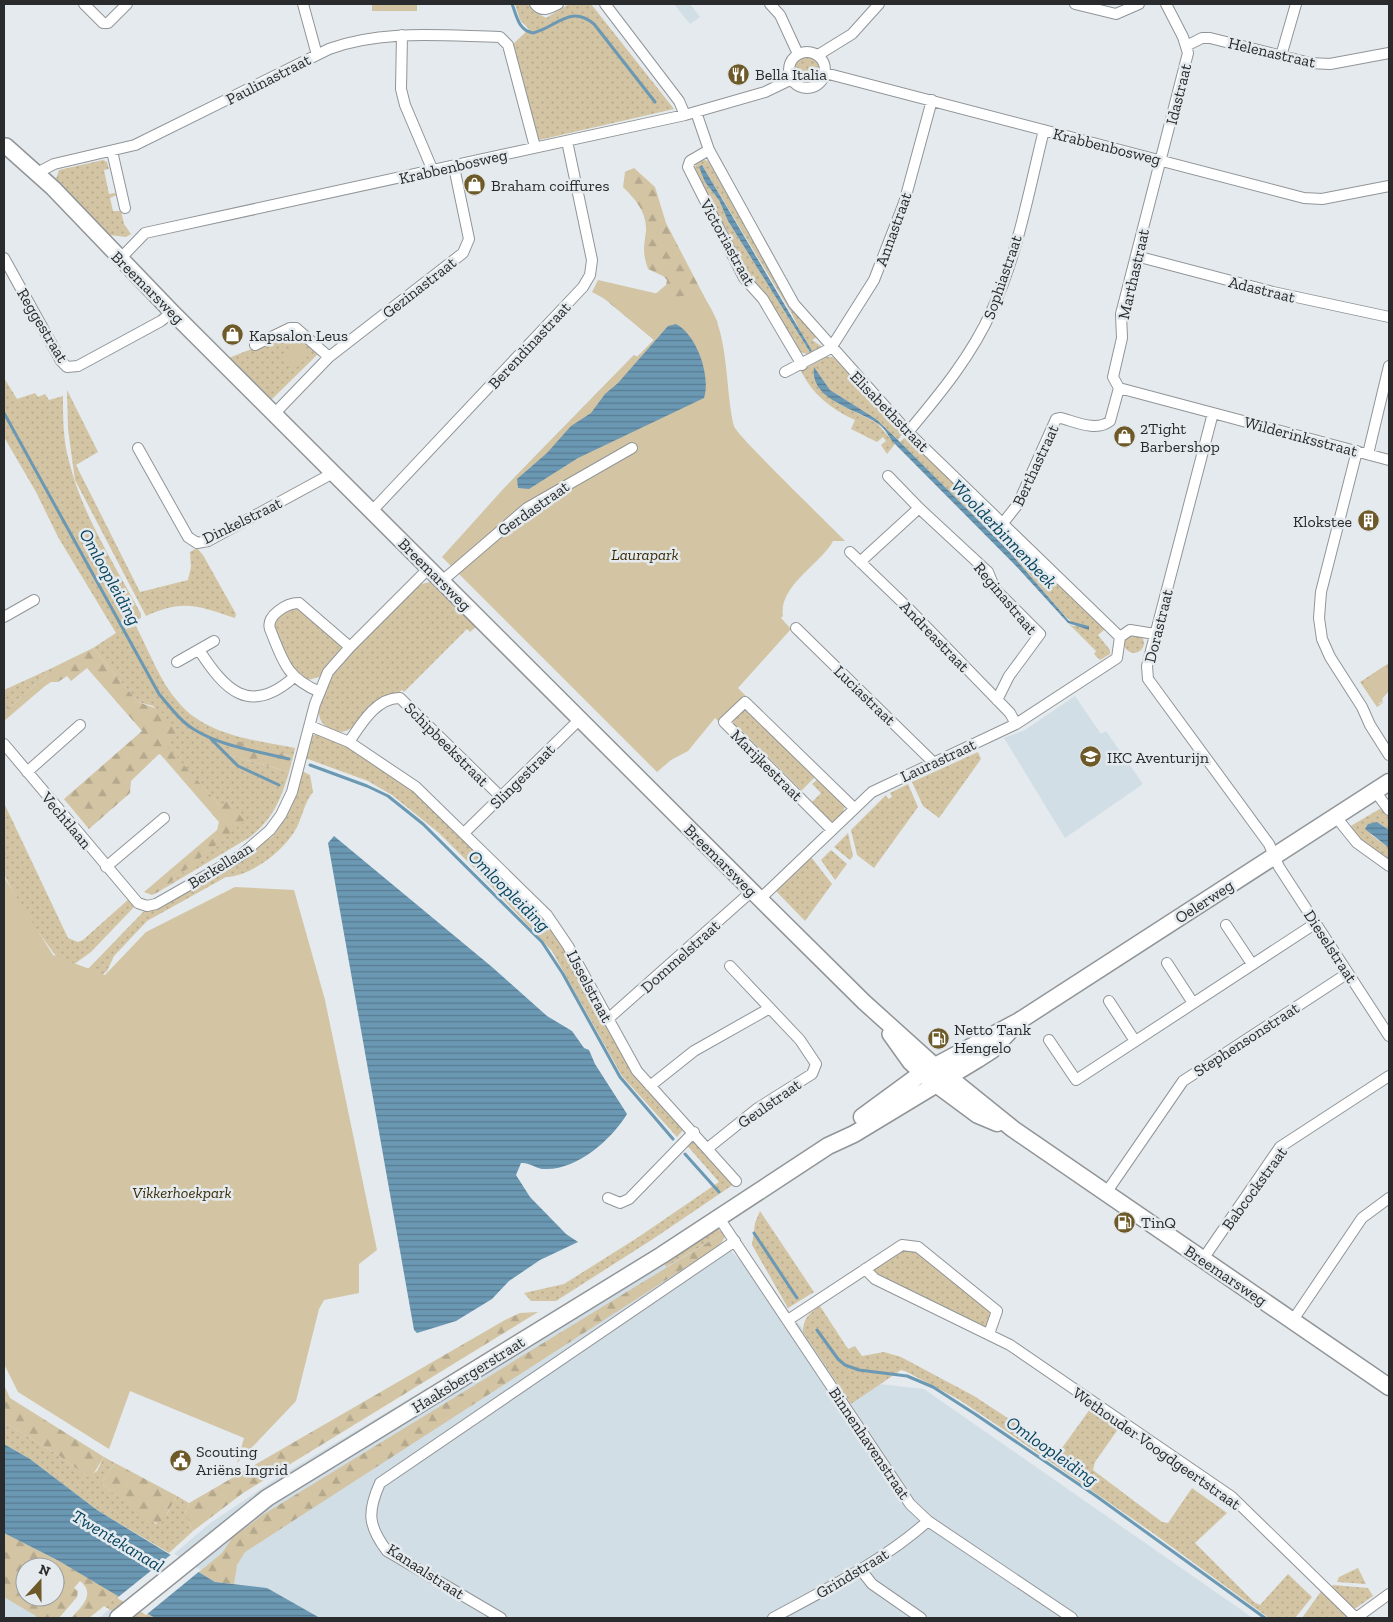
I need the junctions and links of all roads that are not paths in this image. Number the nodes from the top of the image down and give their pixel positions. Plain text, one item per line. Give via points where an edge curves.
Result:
1 (84, 4) edge
2 (127, 4) edge
3 (303, 4) edge
4 (534, 4) edge
5 (558, 4) edge
6 (605, 4) edge
7 (770, 4) edge
8 (879, 4) edge
9 (1075, 4) edge
10 (1139, 4) edge
11 (1166, 4) edge
12 (1296, 4) edge
13 (402, 36) junction
14 (1186, 46) junction
15 (1389, 53) edge
16 (798, 54) junction
17 (317, 55) junction
18 (818, 55) junction
19 (1281, 56) junction
20 (825, 73) junction
21 (792, 79) junction
22 (932, 100) junction
23 (696, 112) junction
24 (685, 115) junction
25 (1044, 130) junction
26 (567, 141) junction
27 (4, 146) edge
28 (535, 147) junction
29 (709, 150) junction
30 (112, 151) junction
31 (1162, 159) junction
32 (454, 167) junction
33 (433, 171) junction
34 (37, 173) junction
35 (1389, 186) edge
36 (125, 208) dead end
37 (1136, 256) junction
38 (4, 258) edge
39 (120, 259) junction
40 (172, 312) junction
41 (1389, 316) edge
42 (255, 345) dead end
43 (831, 348) junction
44 (329, 357) junction
45 (802, 365) junction
46 (1389, 366) edge
47 (785, 372) dead end
48 (1119, 388) junction
49 (275, 413) junction
50 (1213, 413) junction
51 (908, 432) junction
52 (138, 448) dead end
53 (632, 448) dead end
54 (1357, 451) junction
55 (1368, 454) junction
56 (1389, 460) edge
57 (333, 473) junction
58 (888, 476) dead end
59 (918, 508) junction
60 (372, 511) junction
61 (1002, 523) junction
62 (850, 552) dead end
63 (860, 562) junction
64 (429, 568) junction
65 (442, 582) junction
66 (34, 600) dead end
67 (4, 617) edge
68 (796, 628) dead end
69 (1155, 634) junction
70 (1120, 636) junction
71 (214, 641) dead end
72 (350, 647) junction
73 (199, 650) junction
74 (177, 662) dead end
75 (293, 678) junction
76 (320, 692) junction
77 (997, 700) junction
78 (580, 719) junction
79 (1016, 724) junction
80 (80, 725) dead end
81 (310, 726) junction
82 (349, 742) junction
83 (4, 744) edge
84 (1389, 754) edge
85 (934, 763) junction
86 (27, 772) junction
87 (1389, 782) edge
88 (1378, 795) junction
89 (501, 797) junction
90 (854, 808) junction
91 (1389, 810) edge
92 (164, 818) dead end
93 (1339, 821) junction
94 (832, 830) junction
95 (464, 833) junction
96 (1275, 855) junction
97 (1389, 866) edge
98 (106, 867) junction
99 (756, 895) junction
100 (142, 905) joint
101 (1316, 923) junction
102 (1226, 925) dead end
103 (1167, 963) dead end
104 (1252, 964) junction
105 (730, 966) dead end
106 (1348, 973) junction
107 (1109, 1001) dead end
108 (1193, 1003) junction
109 (770, 1008) junction
110 (608, 1019) junction
111 (1019, 1021) junction
112 (1389, 1036) edge
113 (1049, 1040) dead end
114 (1135, 1041) junction
115 (928, 1070) junction
116 (1389, 1076) edge
117 (942, 1080) junction
118 (650, 1086) junction
119 (694, 1132) junction
120 (828, 1146) junction
121 (708, 1148) junction
122 (736, 1181) dead end
123 (1106, 1193) junction
124 (608, 1198) dead end
125 (1389, 1198) edge
126 (719, 1218) junction
127 (735, 1241) junction
128 (1203, 1259) junction
129 (865, 1269) junction
130 (788, 1320) junction
131 (1293, 1320) junction
132 (989, 1334) junction
133 (1389, 1387) edge
134 (928, 1521) junction
135 (861, 1570) junction
136 (1389, 1594) edge
137 (121, 1616) edge
138 (501, 1618) edge
139 (772, 1618) edge
140 (921, 1618) edge
141 (1072, 1618) edge
142 (1356, 1618) edge

1 - 2 street via 103,23 108,23
3 - 17 street
4 - 5 street via 540,9
6 - 24 street via 679,100
7 - 16 street via 780,15
8 - 18 street via 852,34
9 - 10 street via 1116,14
11 - 14 street, Idastraat
12 - 19 street
13 - 17 street, Paulinastraat via 345,43
13 - 28 street, Paulinastraat via 500,37 507,43
13 - 33 street via 401,89
14 - 19 street, Helenastraat via 1202,38 1210,38
14 - 31 street, Idastraat via 1185,71
15 - 19 street, Helenastraat via 1322,64
16 - 18 street
16 - 21 street via 790,63
17 - 30 street, Paulinastraat via 143,142
18 - 20 street via 824,62
20 - 21 street via 821,82 810,88 801,87
20 - 22 street, Krabbenbosweg
21 - 23 street, Krabbenbosweg via 765,92
22 - 25 street, Krabbenbosweg
22 - 43 street, Annastraat via 904,203 882,264 855,314
23 - 24 street, Krabbenbosweg
23 - 29 street, Elisabethstraat
24 - 26 street, Krabbenbosweg
25 - 31 street, Krabbenbosweg
25 - 51 street, Sophiastraat via 1012,254 992,311 943,390
26 - 28 street, Krabbenbosweg
26 - 60 street, Berendinastraat via 592,260 589,279
27 - 34 street, Breemarsweg
28 - 32 street, Krabbenbosweg
29 - 43 street, Elisabethstraat via 794,304
29 - 45 street, Victoriastraat via 690,161 688,167 744,278 763,299
30 - 34 street, Paulinastraat via 54,164
30 - 36 street
31 - 35 street, Krabbenbosweg via 1313,199
31 - 37 street, Marthastraat
32 - 33 street, Krabbenbosweg
32 - 44 street, Gezinastraat via 468,240 463,253
33 - 39 street, Krabbenbosweg via 145,234
34 - 39 street, Breemarsweg
37 - 41 street, Adastraat via 1273,292
37 - 48 street, Marthastraat via 1121,314 1122,338 1113,377
38 - 40 street, Reggestraat via 67,367 78,366
39 - 40 street, Breemarsweg
40 - 49 street, Breemarsweg
42 - 44 street via 296,328
43 - 45 street
43 - 51 street, Elisabethstraat
44 - 49 street, Gezinastraat
45 - 47 street
46 - 55 street
48 - 50 street, Wilderinksstraat
48 - 61 street, Berthastraat via 1107,424 1098,427 1061,418 1053,422 1018,504
49 - 57 street, Breemarsweg
50 - 54 street, Wilderinksstraat
50 - 69 street, Dorastraat
51 - 61 street, Elisabethstraat
52 - 57 street, Dinkelstraat via 188,537 196,543 208,540
53 - 65 street, Gerdastraat via 527,508
54 - 55 street, Wilderinksstraat
54 - 84 street via 1321,592 1319,618 1322,639 1330,657
55 - 56 street, Wilderinksstraat
57 - 60 street, Breemarsweg
58 - 59 street, Reginastraat
59 - 63 street
59 - 77 street, Reginastraat via 988,572 995,589 1040,634 1009,676
60 - 64 street, Breemarsweg
61 - 70 street, Elisabethstraat
62 - 63 street, Andreastraat
63 - 77 street, Andreastraat
64 - 65 street, Breemarsweg
64 - 72 street, Berkellaan
65 - 78 street, Breemarsweg
66 - 67 street
68 - 85 street, Luciastraat
69 - 70 street via 1130,630
69 - 96 street, Dorastraat via 1147,666 1148,679
70 - 79 street, Laurastraat via 1117,658
71 - 73 street
72 - 75 street via 305,607 294,603 271,617 268,623 285,668
72 - 76 street, Berkellaan via 328,672
73 - 74 street
73 - 75 street via 217,678 226,686 247,695 271,694
75 - 76 street
76 - 81 street, Berkellaan
77 - 79 street, Andreastraat
78 - 89 street, Slingestraat
78 - 99 street, Breemarsweg
79 - 85 street, Laurastraat
80 - 86 street
81 - 82 street, IJsselstraat
81 - 100 street, Berkellaan via 290,798 270,830 240,856 156,904
82 - 89 street, Schipbeekstraat via 382,702 400,698
82 - 95 street, IJsselstraat via 416,787
83 - 86 street, Vechtlaan
85 - 90 street, Laurastraat via 882,786
86 - 98 street, Vechtlaan
87 - 88 main road, Oelerweg
88 - 91 street
88 - 93 main road, Oelerweg
89 - 95 street, Slingestraat
90 - 94 street, Laurastraat
90 - 94 street, Marijkestraat via 746,702 724,722
92 - 98 street
93 - 96 main road, Oelerweg
93 - 97 street via 1357,844
94 - 99 street, Laurastraat
95 - 110 street, IJsselstraat via 547,915
96 - 101 street, Dieselstraat via 1279,867
96 - 111 main road, Oelerweg
98 - 100 street, Vechtlaan
99 - 110 street, Dommelstraat
99 - 115 street, Breemarsweg
101 - 104 street
101 - 106 street, Dieselstraat
102 - 104 street, Oelerweg
103 - 108 street
104 - 108 street
105 - 109 street, Geulstraat
106 - 112 street, Dieselstraat
106 - 123 street, Stephensonstraat via 1183,1081
107 - 114 street
108 - 114 street
109 - 118 street via 694,1051
109 - 121 street, Geulstraat via 800,1040 816,1064 812,1074 758,1108
110 - 118 street, IJsselstraat via 628,1058
111 - 115 main road, Oelerweg
111 - 117 main road, Oelerweg via 992,1050
113 - 114 street via 1076,1080
115 - 117 main road, Breemarsweg
115 - 120 main road, Haaksbergerstraat
116 - 128 street, Babcockstraat via 1280,1147
117 - 120 main road, Haaksbergerstraat via 854,1134
117 - 123 main road, Breemarsweg
118 - 119 street, IJsselstraat
119 - 121 street, IJsselstraat
119 - 124 street via 629,1199 620,1203
120 - 126 main road, Haaksbergerstraat
121 - 122 street, IJsselstraat
123 - 128 main road, Breemarsweg
125 - 131 street via 1362,1218
126 - 127 street, Binnenhavenstraat
126 - 137 main road, Haaksbergerstraat via 267,1498
127 - 130 street, Binnenhavenstraat
127 - 138 street, Kanaalstraat via 380,1484 370,1509 377,1537 388,1550
128 - 131 main road, Breemarsweg
129 - 130 street
129 - 132 street, Wethouder Voogdgeertstraat via 875,1279
129 - 132 street via 902,1245 918,1247 997,1311
130 - 134 street, Binnenhavenstraat via 910,1504
131 - 133 main road, Breemarsweg
132 - 142 street, Wethouder Voogdgeertstraat via 1017,1349 1232,1497
134 - 135 street, Grindstraat via 908,1539
134 - 141 street, Binnenhavenstraat
135 - 139 street, Grindstraat
135 - 140 street via 872,1584
136 - 142 street

